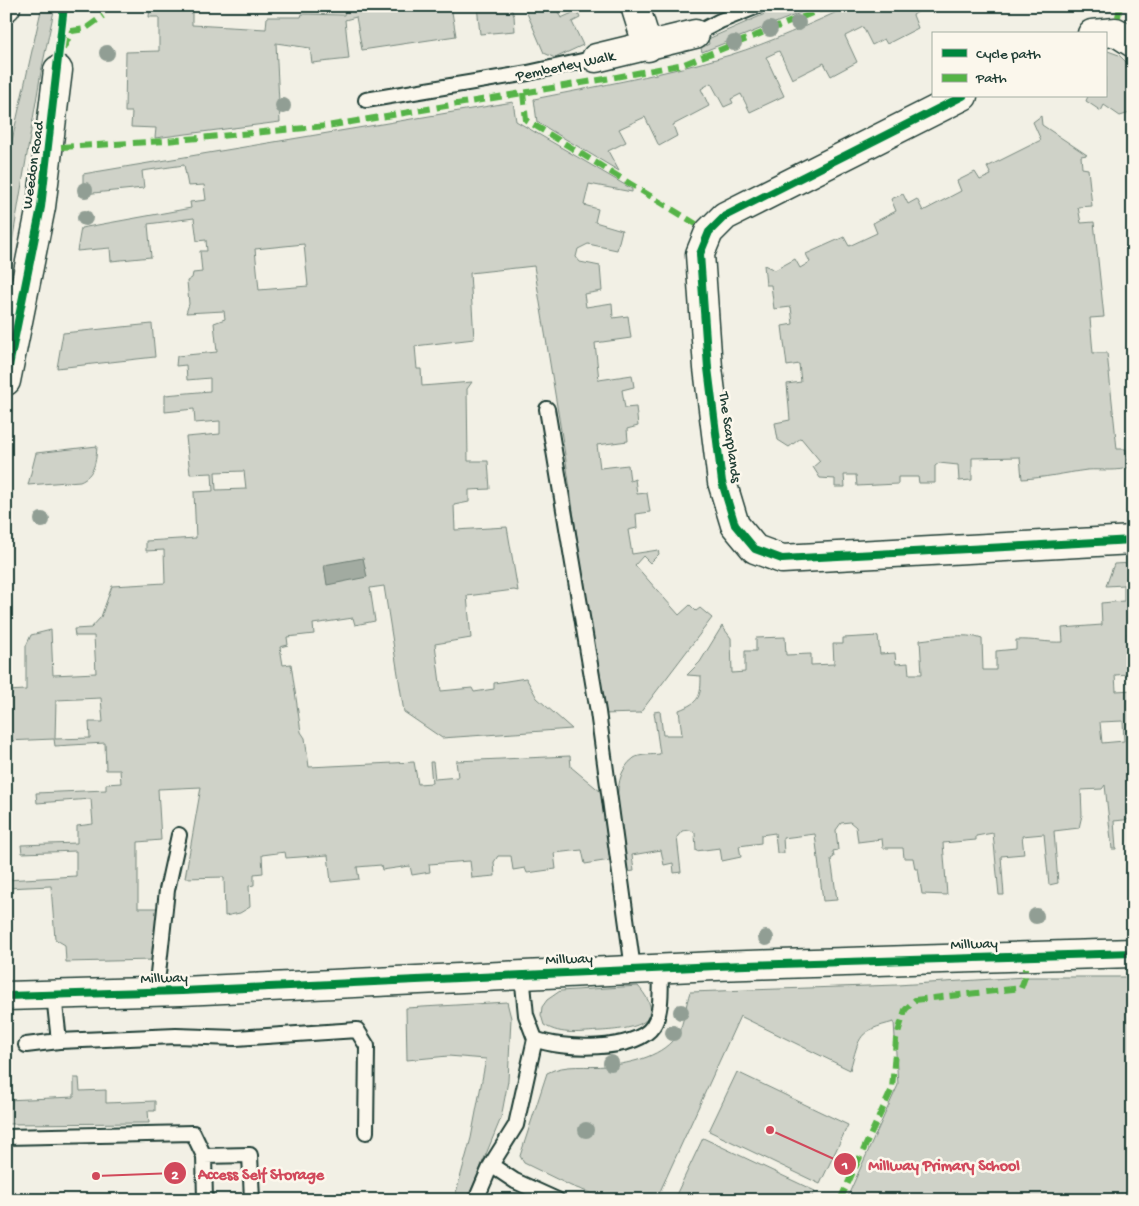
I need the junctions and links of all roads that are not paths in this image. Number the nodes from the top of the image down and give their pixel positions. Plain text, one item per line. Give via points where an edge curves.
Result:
1 (635, 6) edge
2 (758, 6) edge
3 (1106, 33) edge
4 (695, 34) joint
5 (1131, 42) edge
6 (648, 47) junction
7 (596, 58) joint
8 (58, 70) dead end
9 (959, 98) edge
10 (366, 100) dead end
11 (6, 382) edge
12 (547, 409) dead end
13 (1133, 540) edge
14 (178, 835) dead end
15 (1133, 953) edge
16 (661, 968) junction
17 (633, 969) junction
18 (522, 974) junction
19 (156, 992) junction
20 (54, 995) junction
21 (6, 996) edge
22 (535, 1039) junction
23 (59, 1041) junction
24 (26, 1045) dead end
25 (366, 1132) dead end
26 (6, 1137) edge
27 (204, 1156) junction
28 (491, 1165) junction
29 (204, 1200) edge
30 (252, 1200) edge
31 (476, 1200) edge
32 (557, 1200) edge

1 - 6 street
2 - 4 lane, Pemberley Walk
3 - 5 street via 1116,32
4 - 6 street, Pemberley Walk
6 - 7 street, Pemberley Walk
7 - 10 lane, Pemberley Walk via 528,73
8 - 11 street, Weedon Road via 41,207
9 - 13 street, The Scarplands via 725,216 709,232 700,254 708,368 722,482 736,525 755,549 782,559
12 - 17 lane via 598,712
14 - 19 lane via 167,890
15 - 16 street, Millway
16 - 17 street, Millway
16 - 22 lane via 656,1019 653,1026 639,1037 617,1045 555,1046
17 - 18 street, Millway
18 - 19 street, Millway
18 - 22 lane via 526,1015
19 - 20 street, Millway
20 - 21 street, Millway
20 - 23 lane
22 - 28 lane via 516,1125
23 - 24 lane
23 - 25 lane via 167,1036 236,1038 357,1030 367,1046
26 - 27 lane via 193,1133
27 - 29 lane
27 - 30 lane via 250,1155
28 - 31 lane
28 - 32 lane via 515,1181

